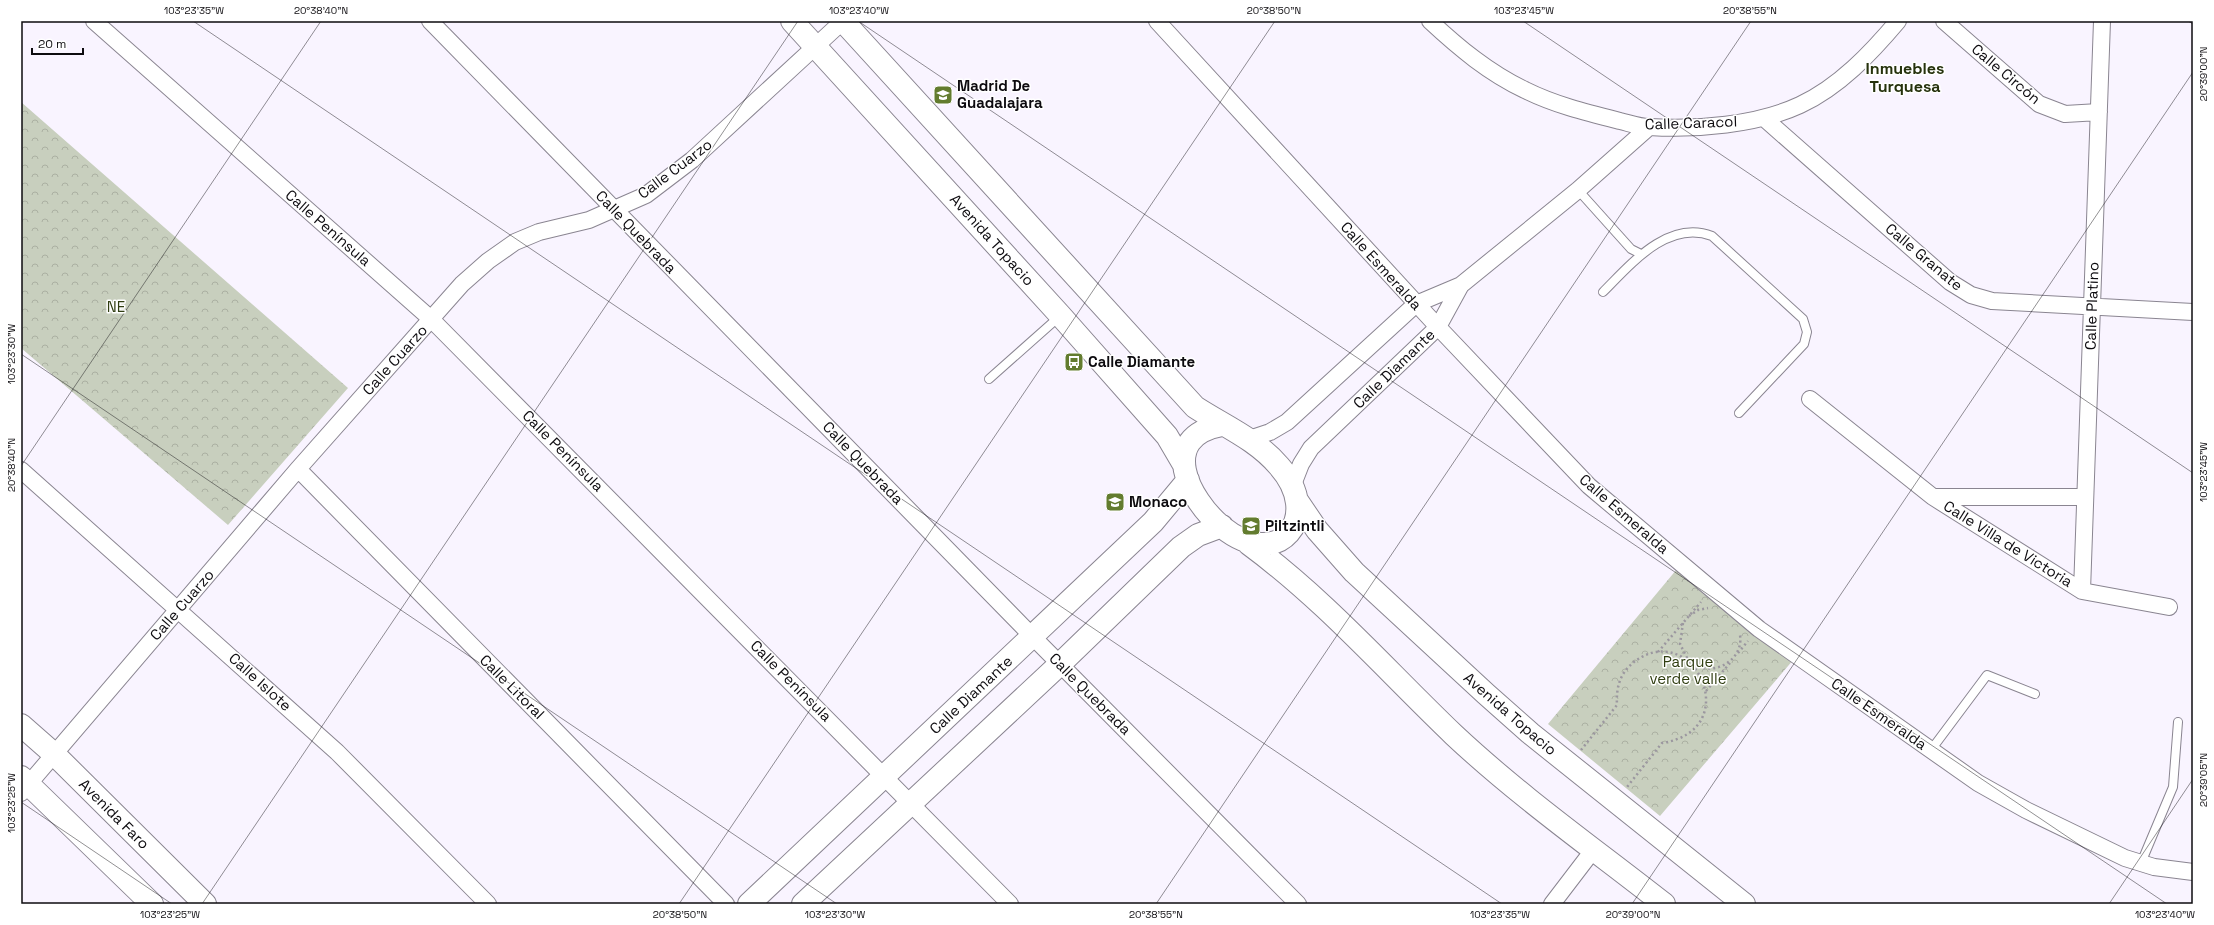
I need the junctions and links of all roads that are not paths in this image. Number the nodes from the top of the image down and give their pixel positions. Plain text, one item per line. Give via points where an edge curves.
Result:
1 (94, 21) edge
2 (430, 21) edge
3 (792, 21) edge
4 (843, 21) edge
5 (1158, 21) edge
6 (1430, 21) edge
7 (1898, 21) edge
8 (1944, 21) edge
9 (2102, 21) edge
10 (816, 47) junction
11 (2099, 112) junction
12 (1765, 119) junction
13 (1648, 128) junction
14 (1578, 190) junction
15 (614, 210) junction
16 (1641, 254) junction
17 (1461, 285) junction
18 (1603, 292) dead end
19 (1416, 304) junction
20 (2092, 308) junction
21 (2193, 312) edge
22 (1060, 315) junction
23 (431, 319) junction
24 (1438, 327) junction
25 (989, 379) dead end
26 (1810, 399) dead end
27 (1739, 413) dead end
28 (1222, 425) junction
29 (1249, 439) junction
30 (298, 469) junction
31 (21, 470) edge
32 (1186, 473) junction
33 (1295, 495) junction
34 (1933, 497) junction
35 (2086, 497) junction
36 (1222, 526) junction
37 (1249, 544) junction
38 (2082, 592) junction
39 (2170, 607) dead end
40 (179, 609) junction
41 (1033, 637) junction
42 (1060, 664) junction
43 (2035, 694) dead end
44 (2178, 722) dead end
45 (21, 725) edge
46 (1931, 750) junction
47 (54, 754) junction
48 (884, 775) junction
49 (24, 785) edge
50 (911, 803) junction
51 (1594, 849) junction
52 (2141, 863) junction
53 (2193, 872) edge
54 (152, 904) edge
55 (205, 904) edge
56 (488, 904) edge
57 (726, 904) edge
58 (749, 904) edge
59 (803, 904) edge
60 (1010, 904) edge
61 (1298, 904) edge
62 (1552, 904) edge
63 (1664, 904) edge
64 (1744, 904) edge

1 - 23 street, Calle Península
2 - 15 street, Calle Quebrada
3 - 10 street, Avenida Topacio
4 - 10 street, Calle Cuarzo
4 - 28 street via 1195,408
5 - 19 street, Calle Esmeralda
6 - 13 street, Calle Caracol via 1473,58 1525,90 1587,113
7 - 12 street, Calle Caracol via 1874,50 1841,79 1801,104
8 - 11 street, Calle Circón via 2039,104 2065,114
9 - 11 street, Calle Platino
10 - 15 street, Calle Cuarzo via 692,160 646,195
10 - 22 street, Avenida Topacio
11 - 20 street, Calle Platino
12 - 13 street, Calle Caracol via 1713,126
12 - 20 street, Calle Granate via 1960,289 1992,301
13 - 14 street, Calle Diamante
14 - 16 lane via 1631,249
14 - 17 street, Calle Diamante
15 - 23 street, Calle Cuarzo via 589,220 539,232 515,242 462,284
15 - 41 street, Calle Quebrada
16 - 18 lane
16 - 27 lane via 1676,236 1694,232 1712,236 1802,319 1807,332 1804,344
17 - 19 street, Calle Diamante
17 - 24 street, Calle Diamante
19 - 24 street, Calle Esmeralda
19 - 29 street, Calle Diamante via 1287,422 1270,432
20 - 21 street, Calle Granate
20 - 35 street, Calle Platino
22 - 25 lane
22 - 32 street, Avenida Topacio via 1166,436
23 - 30 street, Calle Cuarzo
23 - 48 street, Calle Península
24 - 33 street, Calle Diamante via 1311,448 1301,464
24 - 46 street, Calle Esmeralda via 1589,486 1759,629
26 - 34 street, Calle Villa de Victoria
28 - 29 street
28 - 32 street via 1206,428 1195,434 1186,447
29 - 33 street via 1280,466
30 - 40 street, Calle Cuarzo
30 - 57 street, Calle Litoral
31 - 40 street, Calle Islote
32 - 36 street via 1205,511
32 - 41 street, Calle Diamante via 1154,522
33 - 37 street via 1298,513 1295,522 1282,539 1273,543
33 - 64 street, Avenida Topacio via 1317,530 1354,572 1486,694 1570,765
34 - 35 street, Calle Villa de Victoria
34 - 38 street, Calle Villa de Victoria
35 - 38 street, Calle Platino
36 - 37 street
36 - 42 street via 1198,535 1181,547
37 - 51 street via 1288,573 1323,605 1455,736
38 - 39 street
40 - 47 street, Calle Cuarzo
40 - 56 street, Calle Islote via 337,752
41 - 42 street, Calle Quebrada
41 - 48 street, Calle Diamante
42 - 50 street
42 - 61 street, Calle Quebrada
43 - 46 lane via 1986,675
44 - 52 lane via 2173,787
45 - 47 street, Avenida Faro
46 - 52 street, Calle Esmeralda via 1978,783 2026,810 2125,858
47 - 49 street, Calle Cuarzo
47 - 55 street, Avenida Faro
48 - 50 street, Calle Península
48 - 58 street, Calle Diamante
49 - 54 street
50 - 59 street
50 - 60 street, Calle Península
51 - 62 street
51 - 63 street
52 - 53 street, Calle Esmeralda via 2181,872

